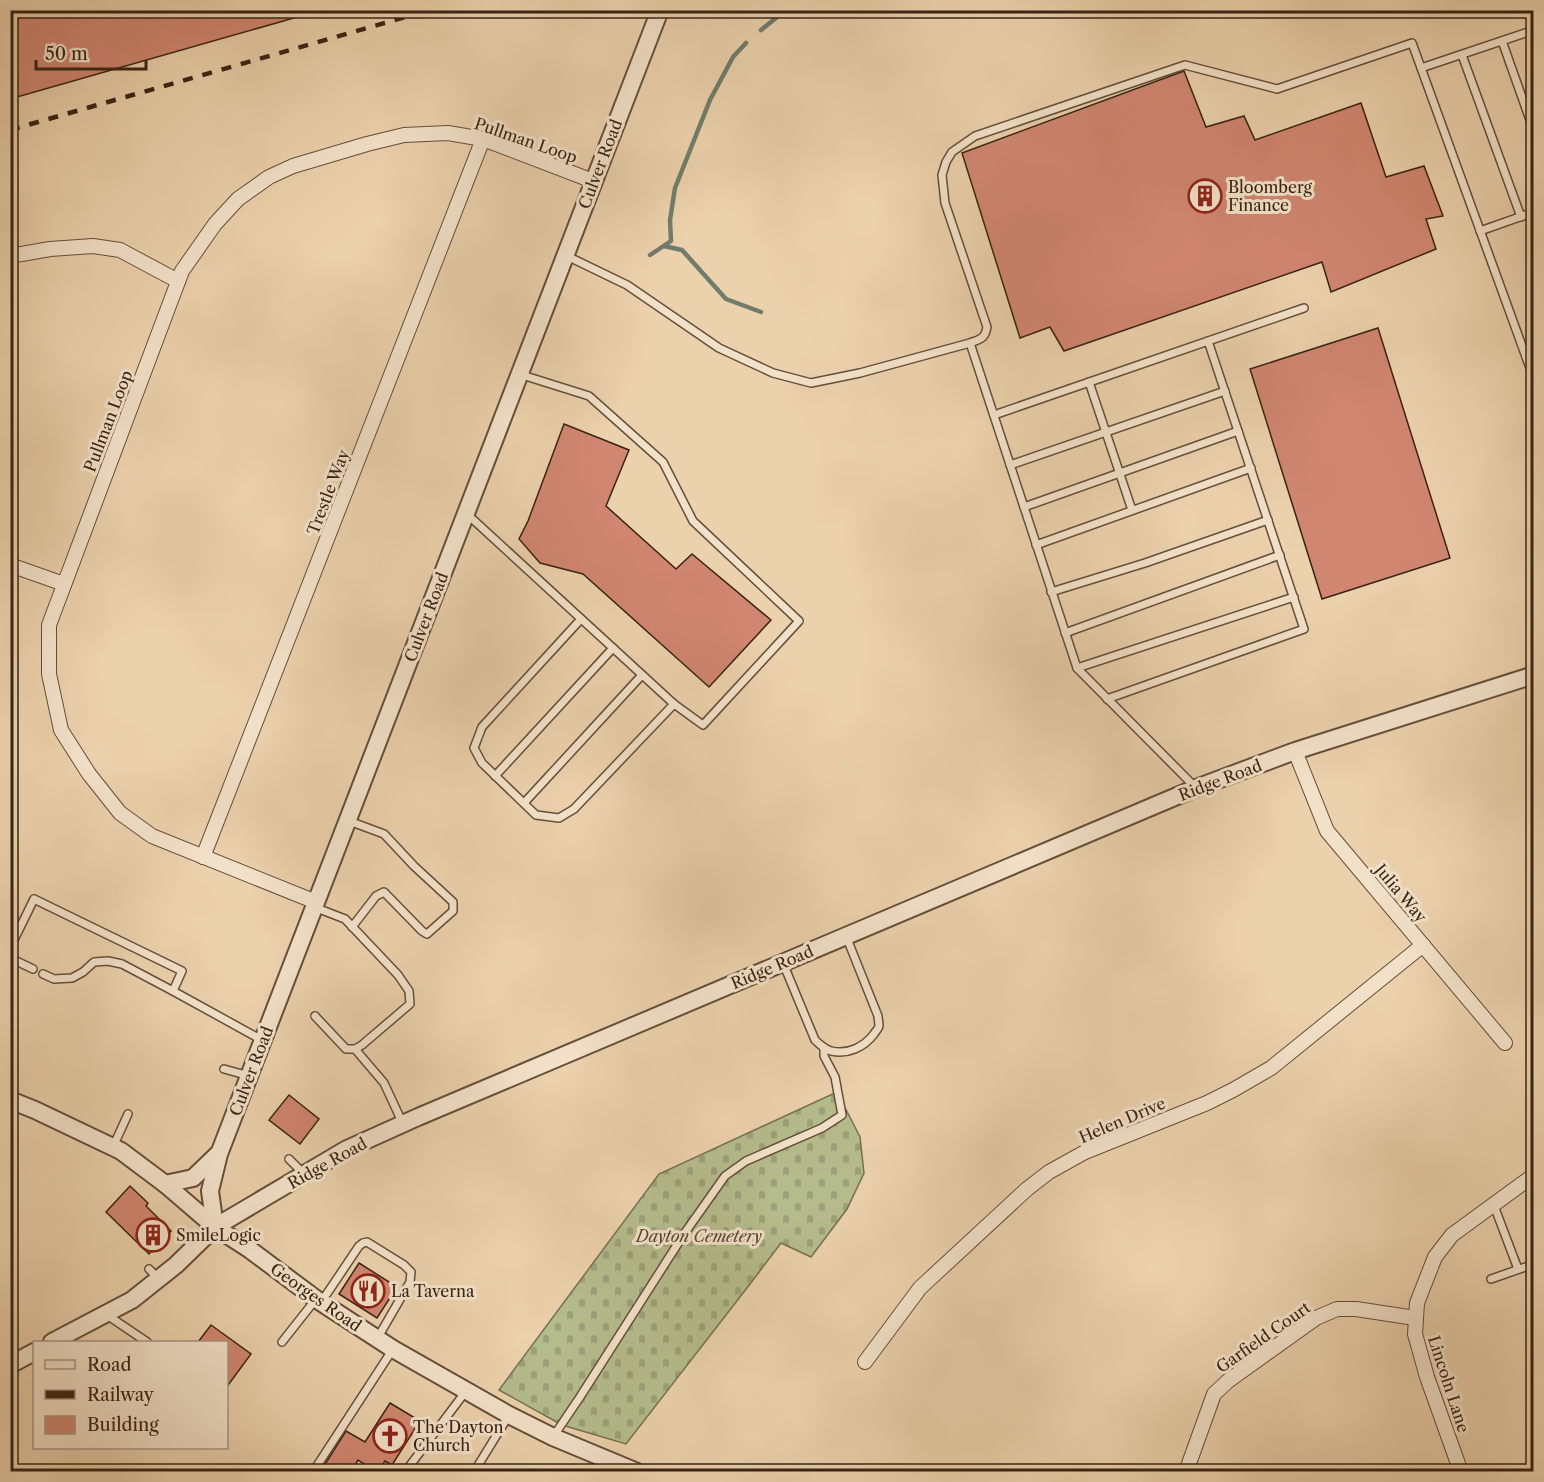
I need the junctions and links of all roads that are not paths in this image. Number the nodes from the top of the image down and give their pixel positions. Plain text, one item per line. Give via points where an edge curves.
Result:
1 (660, 10) edge
2 (1533, 30) edge
3 (1502, 41) junction
4 (1462, 55) junction
5 (1421, 68) junction
6 (1533, 131) edge
7 (483, 139) junction
8 (593, 181) junction
9 (1533, 212) edge
10 (1521, 217) junction
11 (1480, 231) junction
12 (565, 255) junction
13 (10, 256) edge
14 (178, 281) junction
15 (1304, 308) dead end
16 (1208, 341) junction
17 (970, 343) junction
18 (519, 374) junction
19 (1533, 379) edge
20 (1089, 382) junction
21 (1225, 392) junction
22 (993, 415) junction
23 (1238, 431) junction
24 (1106, 433) junction
25 (1010, 465) junction
26 (1251, 468) junction
27 (1120, 473) junction
28 (1024, 507) junction
29 (1132, 510) junction
30 (466, 513) junction
31 (1268, 519) junction
32 (1036, 545) junction
33 (1280, 555) junction
34 (10, 565) edge
35 (64, 584) junction
36 (1052, 592) junction
37 (1294, 597) junction
38 (581, 619) junction
39 (1065, 633) junction
40 (613, 648) junction
41 (1077, 668) junction
42 (642, 675) junction
43 (1533, 675) edge
44 (1107, 699) junction
45 (674, 704) junction
46 (1295, 751) junction
47 (495, 776) junction
48 (1196, 788) junction
49 (524, 803) junction
50 (347, 820) junction
51 (203, 857) junction
52 (315, 904) junction
53 (352, 927) junction
54 (846, 936) junction
55 (1423, 945) junction
56 (10, 948) edge
57 (10, 958) edge
58 (783, 963) junction
59 (33, 969) dead end
60 (44, 974) dead end
61 (173, 991) junction
62 (315, 1016) dead end
63 (263, 1041) junction
64 (1505, 1043) dead end
65 (824, 1048) junction
66 (355, 1049) junction
67 (224, 1069) dead end
68 (249, 1076) junction
69 (12, 1103) edge
70 (128, 1114) dead end
71 (403, 1124) junction
72 (113, 1147) junction
73 (219, 1154) junction
74 (289, 1159) dead end
75 (304, 1174) junction
76 (1533, 1175) edge
77 (165, 1184) junction
78 (1493, 1203) junction
79 (215, 1227) junction
80 (1533, 1264) edge
81 (1518, 1269) junction
82 (1491, 1279) dead end
83 (318, 1301) junction
84 (106, 1314) junction
85 (1415, 1318) junction
86 (377, 1339) junction
87 (54, 1341) edge
88 (146, 1341) edge
89 (282, 1342) dead end
90 (393, 1349) junction
91 (33, 1353) edge
92 (865, 1362) dead end
93 (10, 1365) edge
94 (466, 1391) junction
95 (508, 1415) junction
96 (552, 1437) junction
97 (313, 1472) edge
98 (405, 1472) edge
99 (474, 1472) edge
100 (637, 1472) edge
101 (1186, 1472) edge
102 (1461, 1472) edge

1 - 8 street, Culver Road
2 - 3 lane
3 - 4 lane
3 - 6 lane
4 - 5 lane
4 - 10 lane
5 - 11 lane
5 - 17 lane via 1412,43 1277,90 1185,65 975,136 952,152 942,175 945,203 987,327 986,334
7 - 8 street, Pullman Loop
7 - 14 street, Pullman Loop via 448,133 404,135 293,166 269,177 238,199 215,224
7 - 51 street, Trestle Way
8 - 12 street, Culver Road
9 - 10 lane
10 - 11 lane
11 - 19 lane
12 - 17 lane via 627,285 719,348 772,373 811,383
12 - 18 street, Culver Road
13 - 14 street via 93,246 120,250
14 - 35 street, Pullman Loop
15 - 16 lane
16 - 20 lane
16 - 21 lane
17 - 22 lane
18 - 30 street, Culver Road
18 - 45 lane via 589,396 663,462 693,521 799,621 703,725
20 - 22 lane
20 - 24 lane
21 - 23 lane
21 - 24 lane
22 - 25 lane
23 - 26 lane
23 - 27 lane
24 - 25 lane
24 - 27 lane
25 - 28 lane
26 - 29 lane
26 - 31 lane
27 - 28 lane
27 - 29 lane
28 - 32 lane
29 - 32 lane
30 - 38 lane
30 - 50 street, Culver Road
31 - 33 lane
31 - 36 lane
32 - 36 lane
33 - 37 lane
33 - 39 lane
34 - 35 street
35 - 51 street, Pullman Loop via 49,625 49,674 61,730 120,813 152,836
36 - 39 lane
37 - 41 lane
37 - 44 lane via 1304,629
38 - 40 lane
38 - 47 lane via 482,727 474,748
39 - 41 lane
40 - 42 lane
40 - 47 lane
41 - 44 lane
42 - 45 lane
42 - 49 lane
43 - 46 street, Ridge Road
44 - 48 lane
45 - 49 lane via 574,809 559,818 536,815
46 - 48 street, Ridge Road
46 - 55 street, Julia Way via 1327,831
47 - 49 lane
48 - 54 street, Ridge Road
50 - 52 street, Culver Road
50 - 53 lane via 384,834 453,902 453,910 427,934 384,892 376,896
51 - 52 street, Pullman Loop
52 - 53 lane via 345,919
52 - 63 street, Culver Road
53 - 66 lane via 398,975 409,991 410,1004
54 - 58 street, Ridge Road
54 - 65 lane via 879,1026 860,1047 839,1052
55 - 64 street, Julia Way
55 - 92 street, Helen Drive via 1271,1068 1207,1103 1085,1152 1049,1172 920,1288
56 - 61 lane via 34,899 182,971
57 - 59 lane
58 - 65 lane via 815,1040
58 - 71 street, Ridge Road
60 - 61 lane via 54,979 72,978 94,962 108,961 122,964
61 - 63 lane
62 - 66 lane via 346,1049
63 - 68 street, Culver Road
65 - 96 lane via 824,1056 836,1077 842,1115 822,1128 746,1161 725,1176
66 - 71 lane via 384,1083
67 - 68 lane
68 - 73 street, Culver Road
69 - 72 street, Georges Road
70 - 72 lane
71 - 75 street, Ridge Road
72 - 77 street, Georges Road
73 - 77 street via 193,1178
73 - 79 street, Culver Road via 210,1191
74 - 75 lane
75 - 79 street, Ridge Road
76 - 78 street, Lincoln Lane
77 - 79 street, Georges Road
78 - 81 lane
78 - 85 street, Lincoln Lane via 1452,1235 1435,1257
79 - 83 street, Georges Road
79 - 84 street, Ridge Road via 176,1265 154,1274 132,1300
80 - 81 lane
81 - 82 lane
83 - 86 street, Georges Road
83 - 86 lane via 363,1243 404,1264 411,1272 410,1282
83 - 89 lane
84 - 87 street, Ridge Road
84 - 88 lane
85 - 101 street, Garfield Court via 1356,1308 1316,1318 1214,1394
85 - 102 street, Lincoln Lane via 1415,1334 1427,1377
86 - 90 street, Georges Road
90 - 94 street, Georges Road
90 - 97 lane
91 - 93 street
94 - 95 street, Georges Road
94 - 98 lane
95 - 96 street, Georges Road
95 - 99 lane
96 - 100 street, Georges Road

